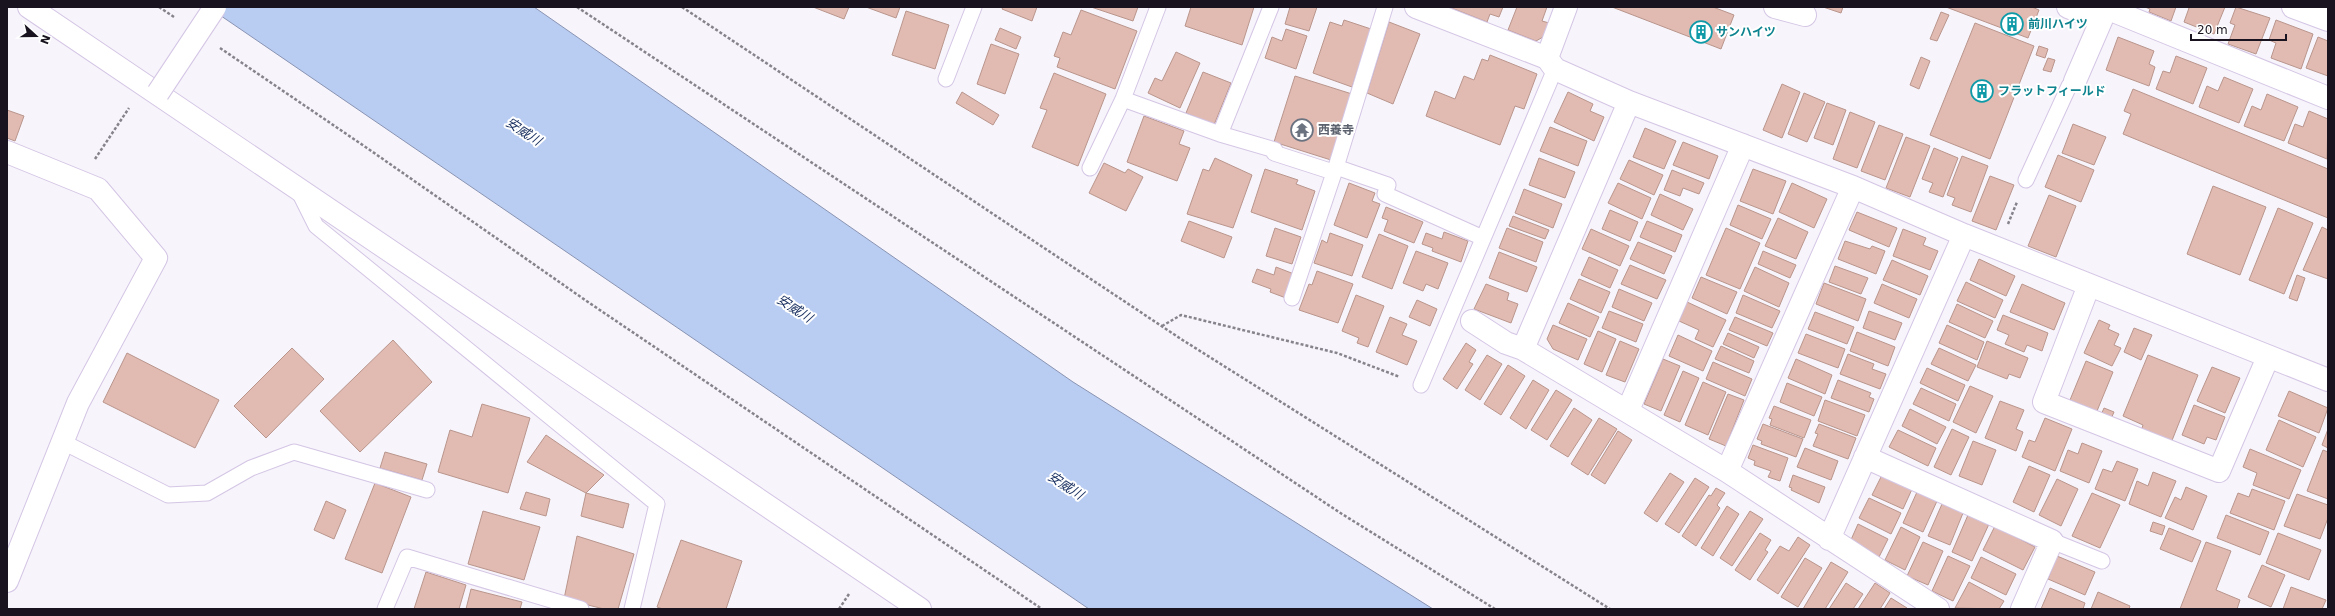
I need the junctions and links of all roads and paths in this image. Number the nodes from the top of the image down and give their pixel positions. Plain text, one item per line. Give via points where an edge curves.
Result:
1 (29, 7) edge
2 (159, 7) edge
3 (215, 7) edge
4 (577, 7) edge
5 (682, 7) edge
6 (974, 7) edge
7 (1158, 7) edge
8 (1271, 7) edge
9 (1385, 7) edge
10 (1416, 7) edge
11 (1566, 7) edge
12 (1775, 7) edge
13 (2068, 7) edge
14 (2293, 7) edge
15 (2105, 12) edge
16 (1805, 15) dead end
17 (2328, 20) edge
18 (180, 21) dead end
19 (219, 48) dead end
20 (1551, 64) junction
21 (946, 79) dead end
22 (2075, 81) joint
23 (151, 89) junction
24 (2328, 98) edge
25 (1123, 99) junction
26 (1629, 102) junction
27 (1220, 134) junction
28 (1743, 145) junction
29 (7, 152) edge
30 (1090, 168) dead end
31 (1334, 169) junction
32 (2026, 180) joint
33 (80, 182) junction
34 (296, 186) junction
35 (1853, 187) junction
36 (1964, 236) junction
37 (1482, 238) junction
38 (1998, 249) junction
39 (2089, 285) junction
40 (1292, 298) dead end
41 (1472, 321) dead end
42 (1162, 326) junction
43 (1523, 349) junction
44 (2268, 356) junction
45 (2328, 380) edge
46 (1421, 385) joint
47 (1628, 410) junction
48 (62, 442) junction
49 (1865, 457) junction
50 (1727, 471) junction
51 (427, 490) dead end
52 (1829, 539) junction
53 (2052, 541) junction
54 (2102, 561) dead end
55 (7, 581) edge
56 (385, 609) edge
57 (581, 609) edge
58 (632, 609) edge
59 (920, 609) edge
60 (1042, 609) edge
61 (1495, 609) edge
62 (1610, 609) edge
63 (1938, 609) edge
64 (2022, 609) edge

1 - 23 street
2 - 18 path
3 - 23 street, bridge
4 - 61 path via 1342,514
5 - 42 path
6 - 21 lane
7 - 25 lane
8 - 27 lane
9 - 31 lane
10 - 20 street
11 - 20 street
12 - 16 street
13 - 15 street
14 - 17 street
15 - 22 street
15 - 24 street
19 - 60 path via 595,307
20 - 26 street
20 - 37 lane
22 - 32 lane via 2069,86
23 - 33 path
23 - 34 street
25 - 27 lane
25 - 30 lane
26 - 28 street
26 - 43 street
27 - 31 lane via 1274,150 1274,153
28 - 35 street
28 - 47 street
29 - 33 street
31 - 37 lane via 1388,185 1385,194
31 - 40 lane
32 - 38 path
33 - 48 street via 98,189 156,258 78,403
34 - 58 lane via 316,226 657,504
34 - 59 street
35 - 36 street
35 - 50 street
36 - 38 street
36 - 49 street
37 - 46 lane
38 - 39 street
39 - 44 street
39 - 44 street via 2044,402 2219,471
41 - 43 street via 1506,343
42 - 46 path via 1182,315 1337,353
42 - 62 path
43 - 47 street
44 - 45 street
47 - 50 street
48 - 51 lane via 168,495 207,494 251,468 294,452
48 - 55 street
49 - 52 street
49 - 53 street
50 - 52 street
52 - 63 street
53 - 54 lane
53 - 64 street
56 - 57 lane via 406,557

